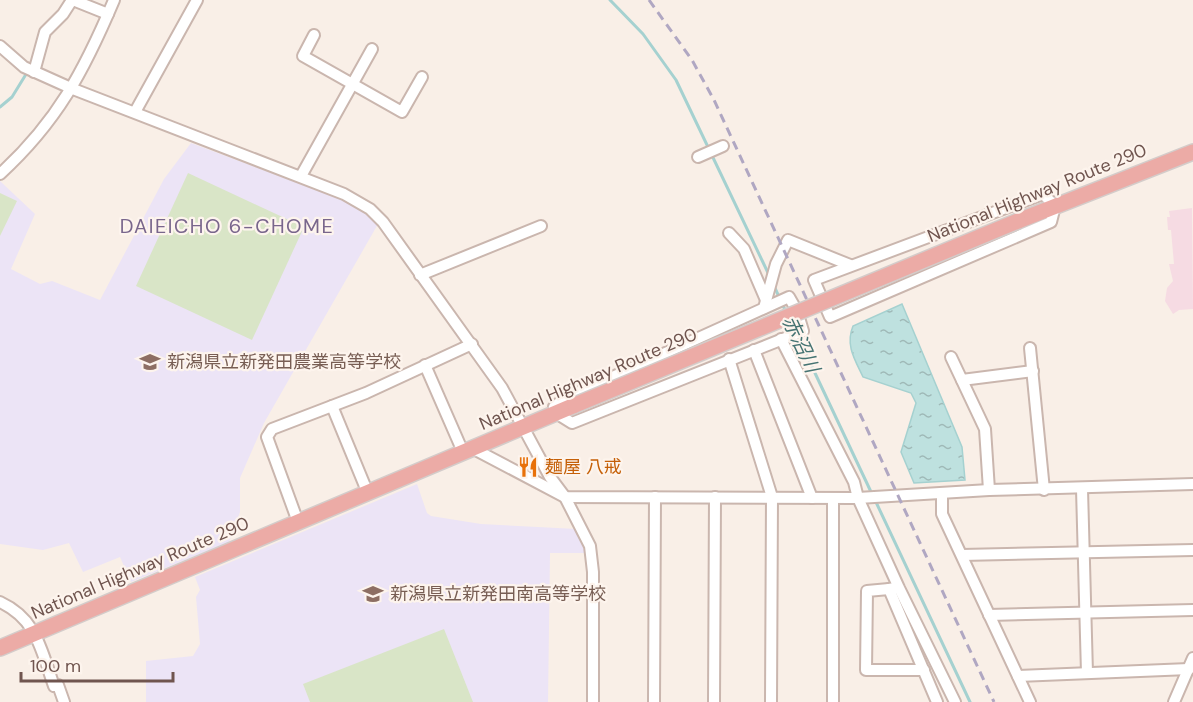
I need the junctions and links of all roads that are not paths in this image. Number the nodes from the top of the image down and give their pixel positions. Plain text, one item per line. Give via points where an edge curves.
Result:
1 (73, 0) edge
2 (114, 0) edge
3 (197, 0) edge
4 (108, 14) junction
5 (314, 35) dead end
6 (0, 46) edge
7 (372, 49) dead end
8 (29, 70) junction
9 (422, 77) dead end
10 (351, 85) junction
11 (73, 89) junction
12 (135, 112) junction
13 (723, 146) dead end
14 (1193, 152) edge
15 (698, 157) dead end
16 (0, 174) edge
17 (301, 176) junction
18 (1055, 206) junction
19 (541, 226) dead end
20 (729, 233) dead end
21 (849, 265) junction
22 (420, 275) junction
23 (765, 304) junction
24 (781, 339) junction
25 (472, 344) junction
26 (1030, 348) dead end
27 (754, 350) junction
28 (951, 357) dead end
29 (729, 359) junction
30 (425, 365) junction
31 (1033, 371) junction
32 (962, 380) junction
33 (332, 406) junction
34 (555, 413) junction
35 (524, 426) junction
36 (467, 450) junction
37 (1193, 484) edge
38 (1082, 489) junction
39 (989, 490) junction
40 (1044, 490) junction
41 (367, 491) junction
42 (942, 495) junction
43 (565, 496) junction
44 (655, 496) junction
45 (715, 497) junction
46 (772, 497) junction
47 (812, 498) junction
48 (833, 498) junction
49 (858, 498) junction
50 (298, 522) junction
51 (1193, 550) edge
52 (1084, 553) junction
53 (962, 555) junction
54 (894, 588) junction
55 (0, 602) edge
56 (1193, 610) edge
57 (1086, 612) junction
58 (989, 615) junction
59 (35, 633) junction
60 (0, 648) edge
61 (1193, 658) edge
62 (1189, 669) junction
63 (924, 670) junction
64 (1087, 673) junction
65 (1018, 676) junction
66 (63, 702) edge
67 (593, 702) edge
68 (654, 702) edge
69 (714, 702) edge
70 (771, 702) edge
71 (833, 702) edge
72 (937, 702) edge
73 (955, 702) edge
74 (1030, 702) edge
75 (1174, 702) edge

1 - 4 street
1 - 8 street via 45,32
2 - 4 street
3 - 12 street
4 - 11 street
5 - 10 street via 303,56
6 - 8 street
7 - 10 street
8 - 11 street
9 - 10 street via 402,112
10 - 17 street
11 - 12 street
11 - 16 street via 30,147
12 - 17 street
13 - 15 street
14 - 18 highway, National Highway Route 290
17 - 22 street via 370,209
18 - 21 street via 1043,194
18 - 21 street via 1051,222 830,317 814,280
18 - 34 highway, National Highway Route 290, bridge
19 - 22 street
20 - 23 street via 744,249
21 - 23 street via 788,240 776,264
22 - 25 street
23 - 24 street via 789,297 797,311 803,331
23 - 34 street via 564,399 554,407
24 - 27 street
24 - 49 street via 854,482
25 - 30 street
25 - 35 street
26 - 31 street
27 - 29 street
27 - 47 street
28 - 32 street
29 - 34 street via 572,423
29 - 46 street
30 - 33 street
30 - 36 street
31 - 32 street
31 - 40 street
32 - 39 street via 985,429
33 - 41 street
33 - 50 street via 272,429 267,437
34 - 35 highway, National Highway Route 290
35 - 36 highway, National Highway Route 290
35 - 43 street via 550,477
36 - 41 highway, National Highway Route 290
36 - 43 street
37 - 38 street
38 - 40 street
38 - 52 street
39 - 40 street
39 - 42 street
41 - 50 highway, National Highway Route 290
42 - 49 street
42 - 53 street via 942,514
43 - 44 street
43 - 67 street via 590,546
44 - 45 street
44 - 68 street
45 - 46 street
45 - 69 street
46 - 47 street
46 - 70 street
47 - 48 street
48 - 49 street
48 - 71 street
49 - 54 street
50 - 59 highway, National Highway Route 290
51 - 52 street
52 - 53 street
52 - 57 street
53 - 58 street
54 - 63 street
54 - 63 street via 867,591 866,670
54 - 73 street
55 - 59 street via 24,616
56 - 57 street
57 - 58 street
57 - 64 street
58 - 65 street
59 - 60 highway, National Highway Route 290
59 - 66 street
61 - 62 street
62 - 64 street
62 - 75 street
63 - 72 street
64 - 65 street
65 - 74 street

